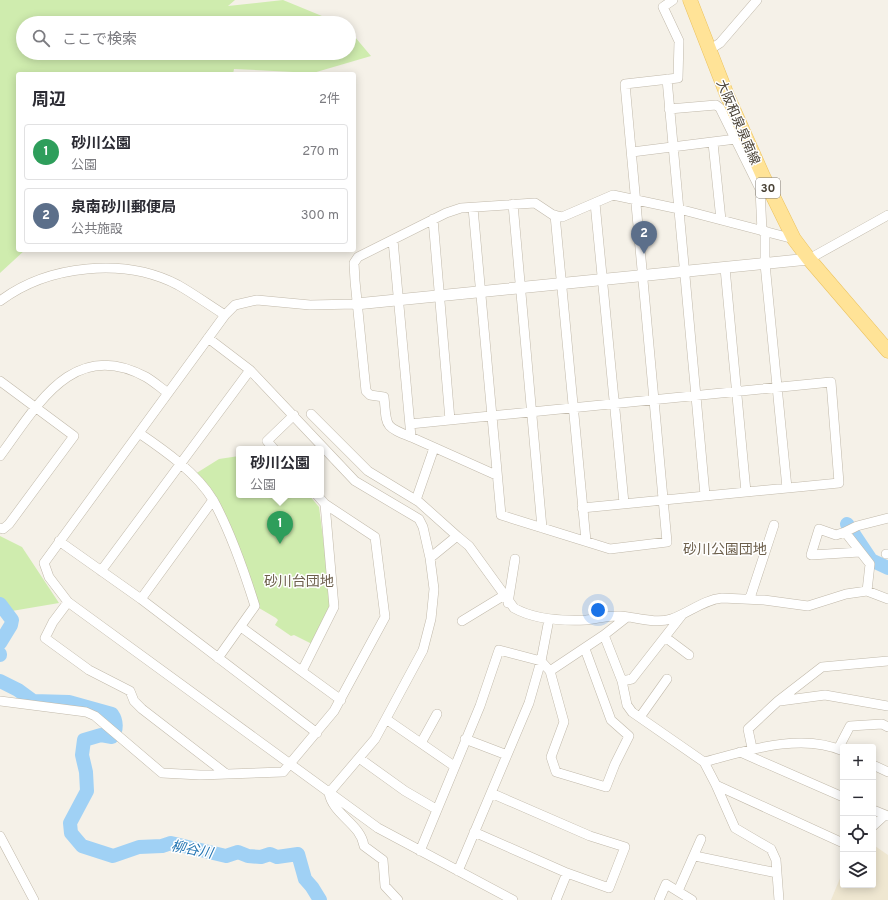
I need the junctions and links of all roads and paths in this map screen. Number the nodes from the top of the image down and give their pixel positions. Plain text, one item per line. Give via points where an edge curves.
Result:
1 (673, 0) edge
2 (690, 0) edge
3 (757, 0) edge
4 (709, 50) junction
5 (667, 79) junction
6 (670, 109) junction
7 (736, 139) junction
8 (713, 143) junction
9 (673, 148) junction
10 (632, 152) junction
11 (636, 200) junction
12 (595, 202) junction
13 (513, 204) junction
14 (473, 208) junction
15 (679, 209) junction
16 (555, 215) junction
17 (888, 215) edge
18 (433, 220) junction
19 (721, 220) junction
20 (763, 231) junction
21 (794, 239) junction
22 (393, 240) junction
23 (809, 259) junction
24 (765, 264) junction
25 (725, 268) junction
26 (686, 272) junction
27 (642, 277) junction
28 (604, 280) junction
29 (562, 284) junction
30 (522, 288) junction
31 (480, 292) junction
32 (439, 296) junction
33 (398, 300) junction
34 (0, 302) edge
35 (356, 304) junction
36 (225, 315) junction
37 (208, 338) junction
38 (888, 351) edge
39 (250, 370) junction
40 (0, 381) edge
41 (777, 388) junction
42 (736, 391) junction
43 (168, 393) junction
44 (696, 395) junction
45 (655, 400) junction
46 (615, 404) junction
47 (36, 407) junction
48 (572, 408) junction
49 (532, 412) junction
50 (311, 414) dead end
51 (294, 415) junction
52 (492, 415) junction
53 (450, 420) junction
54 (410, 424) junction
55 (138, 433) junction
56 (411, 437) junction
57 (272, 446) edge
58 (323, 446) edge
59 (324, 447) edge
60 (434, 448) junction
61 (0, 456) edge
62 (179, 463) junction
63 (496, 475) junction
64 (787, 488) junction
65 (746, 492) junction
66 (705, 495) junction
67 (320, 498) edge
68 (664, 499) junction
69 (212, 500) junction
70 (416, 500) junction
71 (325, 504) junction
72 (624, 504) junction
73 (582, 508) junction
74 (888, 518) edge
75 (774, 524) dead end
76 (0, 528) edge
77 (542, 528) junction
78 (845, 532) junction
79 (457, 536) junction
80 (59, 541) junction
81 (586, 542) junction
82 (860, 552) junction
83 (430, 558) junction
84 (515, 560) dead end
85 (101, 571) junction
86 (867, 591) junction
87 (750, 598) junction
88 (140, 599) junction
89 (505, 599) junction
90 (888, 599) edge
91 (68, 602) junction
92 (684, 613) junction
93 (627, 617) junction
94 (549, 619) junction
95 (462, 621) dead end
96 (241, 627) junction
97 (604, 635) junction
98 (665, 637) junction
99 (585, 649) junction
100 (689, 655) dead end
101 (218, 658) junction
102 (541, 661) junction
103 (888, 661) edge
104 (302, 671) junction
105 (550, 671) junction
106 (667, 679) dead end
107 (622, 681) junction
108 (341, 700) junction
109 (0, 701) edge
110 (778, 701) junction
111 (888, 706) edge
112 (437, 714) dead end
113 (640, 717) junction
114 (386, 720) junction
115 (888, 727) edge
116 (317, 733) junction
117 (465, 739) junction
118 (421, 743) junction
119 (843, 744) edge
120 (752, 748) junction
121 (840, 750) edge
122 (740, 752) junction
123 (507, 755) junction
124 (359, 758) junction
125 (704, 762) junction
126 (290, 765) junction
127 (454, 766) junction
128 (876, 766) edge
129 (888, 772) edge
130 (226, 773) junction
131 (716, 785) junction
132 (329, 793) junction
133 (491, 793) junction
134 (840, 796) edge
135 (436, 809) junction
136 (876, 811) edge
137 (887, 816) edge
138 (876, 824) edge
139 (474, 832) junction
140 (0, 836) edge
141 (701, 839) dead end
142 (840, 842) edge
143 (420, 851) junction
144 (695, 856) junction
145 (458, 871) junction
146 (777, 873) junction
147 (567, 874) junction
148 (678, 891) junction
149 (34, 900) edge
150 (398, 900) edge
151 (513, 900) edge
152 (556, 900) edge
153 (659, 900) edge
154 (692, 900) edge
155 (779, 900) edge

1 - 5 street via 663,6 679,41 678,78
2 - 4 main road, 大阪和泉泉南線 / 30
3 - 4 street via 720,43
4 - 21 main road, 大阪和泉泉南線 / 30 via 763,176
5 - 6 street
5 - 10 street via 625,84
6 - 7 street via 716,105
6 - 9 street
7 - 8 street
7 - 20 street via 760,189
8 - 9 street
8 - 19 street
9 - 10 street
9 - 15 street
10 - 11 street
11 - 12 street via 613,195
11 - 15 street
11 - 27 street
12 - 16 street via 562,217
12 - 28 street
13 - 14 street
13 - 16 street via 535,203
13 - 30 street
14 - 18 street via 461,208
14 - 31 street
15 - 19 street
15 - 26 street
16 - 29 street
17 - 23 street
18 - 22 street
18 - 32 street
19 - 20 street
20 - 21 street
20 - 24 street
21 - 23 main road, 大阪和泉泉南線 / 30
22 - 33 street
22 - 35 street via 358,257 354,263
23 - 24 street
23 - 38 main road, 大阪和泉泉南線 / 30
24 - 25 street
24 - 41 street
25 - 26 street
25 - 42 street
26 - 27 street
26 - 44 street
27 - 28 street
27 - 45 street
28 - 29 street
28 - 46 street
29 - 30 street
29 - 48 street
30 - 31 street
30 - 49 street
31 - 32 street
31 - 52 street
32 - 33 street
32 - 53 street
33 - 35 street
33 - 54 street
34 - 36 street via 43,278 68,271 110,268 178,285
35 - 36 street via 310,305 257,300 235,305
35 - 56 street via 366,390 370,395 384,397 387,425 391,430
36 - 37 street
37 - 39 street
37 - 43 street
39 - 51 street
39 - 62 street
40 - 47 street
41 - 42 street
41 - 64 street
41 - 64 street via 831,382 839,483
42 - 44 street
42 - 65 street
43 - 47 street via 146,377 119,366 98,365 82,368 64,378 48,390
43 - 55 street
44 - 45 street
44 - 66 street
45 - 46 street
45 - 68 street
46 - 48 street
46 - 72 street
47 - 61 street
47 - 76 street via 74,436 9,524 3,529
48 - 49 street
48 - 73 street
49 - 52 street
49 - 77 street
50 - 70 street via 368,471
51 - 57 street via 267,440
51 - 58 street
52 - 53 street
52 - 63 street
53 - 54 street
54 - 56 street
55 - 62 street
55 - 80 street
56 - 60 street
59 - 83 street via 355,481 419,520
60 - 63 street
60 - 70 street
62 - 69 street
62 - 85 street
63 - 77 street via 501,515
64 - 65 street
65 - 66 street
66 - 68 street
67 - 71 street
68 - 72 street
68 - 81 street via 667,542 610,549
69 - 88 street
69 - 96 street via 255,606
70 - 79 street
71 - 104 street via 334,607
71 - 108 street via 375,538 385,617
72 - 73 street
73 - 81 street
74 - 78 street
75 - 87 street
77 - 81 street
78 - 82 street
78 - 82 street via 836,536 819,529 810,555
79 - 83 street
79 - 89 street via 469,546
80 - 85 street
80 - 91 street via 44,563 49,577
82 - 86 street via 870,564
83 - 114 street via 434,589 431,619 423,650
84 - 89 street
85 - 88 street
86 - 87 street via 846,594 808,606
86 - 90 street
87 - 92 street via 716,598
88 - 101 street
89 - 94 street via 520,612
89 - 95 street
91 - 126 street
91 - 130 street via 45,638 89,670 130,691 134,701 142,709
92 - 93 street via 670,619 648,620
92 - 98 street
93 - 94 street
93 - 97 street
94 - 102 street
96 - 101 street
96 - 104 street
97 - 99 street
97 - 107 street
98 - 100 street
98 - 107 street via 632,679
99 - 105 street
99 - 105 street via 611,720 629,736 606,787 556,772 551,756 564,722
101 - 116 street
102 - 105 street
102 - 117 street via 499,650
102 - 123 street via 529,703
103 - 110 street via 822,667
104 - 108 street
106 - 113 street
107 - 113 street via 627,705
108 - 116 street
109 - 130 street via 86,712 95,716 162,773
110 - 111 street via 825,695
110 - 120 street via 748,729
112 - 118 street
113 - 125 street
114 - 118 street
114 - 124 street via 375,739
115 - 119 street via 882,724 850,726
116 - 126 street
117 - 123 street
117 - 127 street
118 - 127 street
120 - 121 street via 814,742
120 - 122 street
122 - 125 street
122 - 134 street
123 - 133 street
124 - 132 street
124 - 135 street via 404,791
125 - 131 street
126 - 130 street via 283,772
126 - 132 street
127 - 135 street
128 - 129 street
131 - 142 street
131 - 146 street via 735,828 771,849 776,860
132 - 143 street via 378,828
132 - 150 street via 330,802 363,838 364,846 383,860 385,886
133 - 139 street
133 - 147 street via 590,836 625,847 609,888
135 - 143 street
136 - 137 street
137 - 138 street
139 - 145 street
139 - 147 street
140 - 149 street
141 - 144 street
143 - 145 street
144 - 146 street
144 - 148 street
145 - 151 street
146 - 155 street
147 - 152 street
148 - 153 street via 666,884
148 - 154 street

